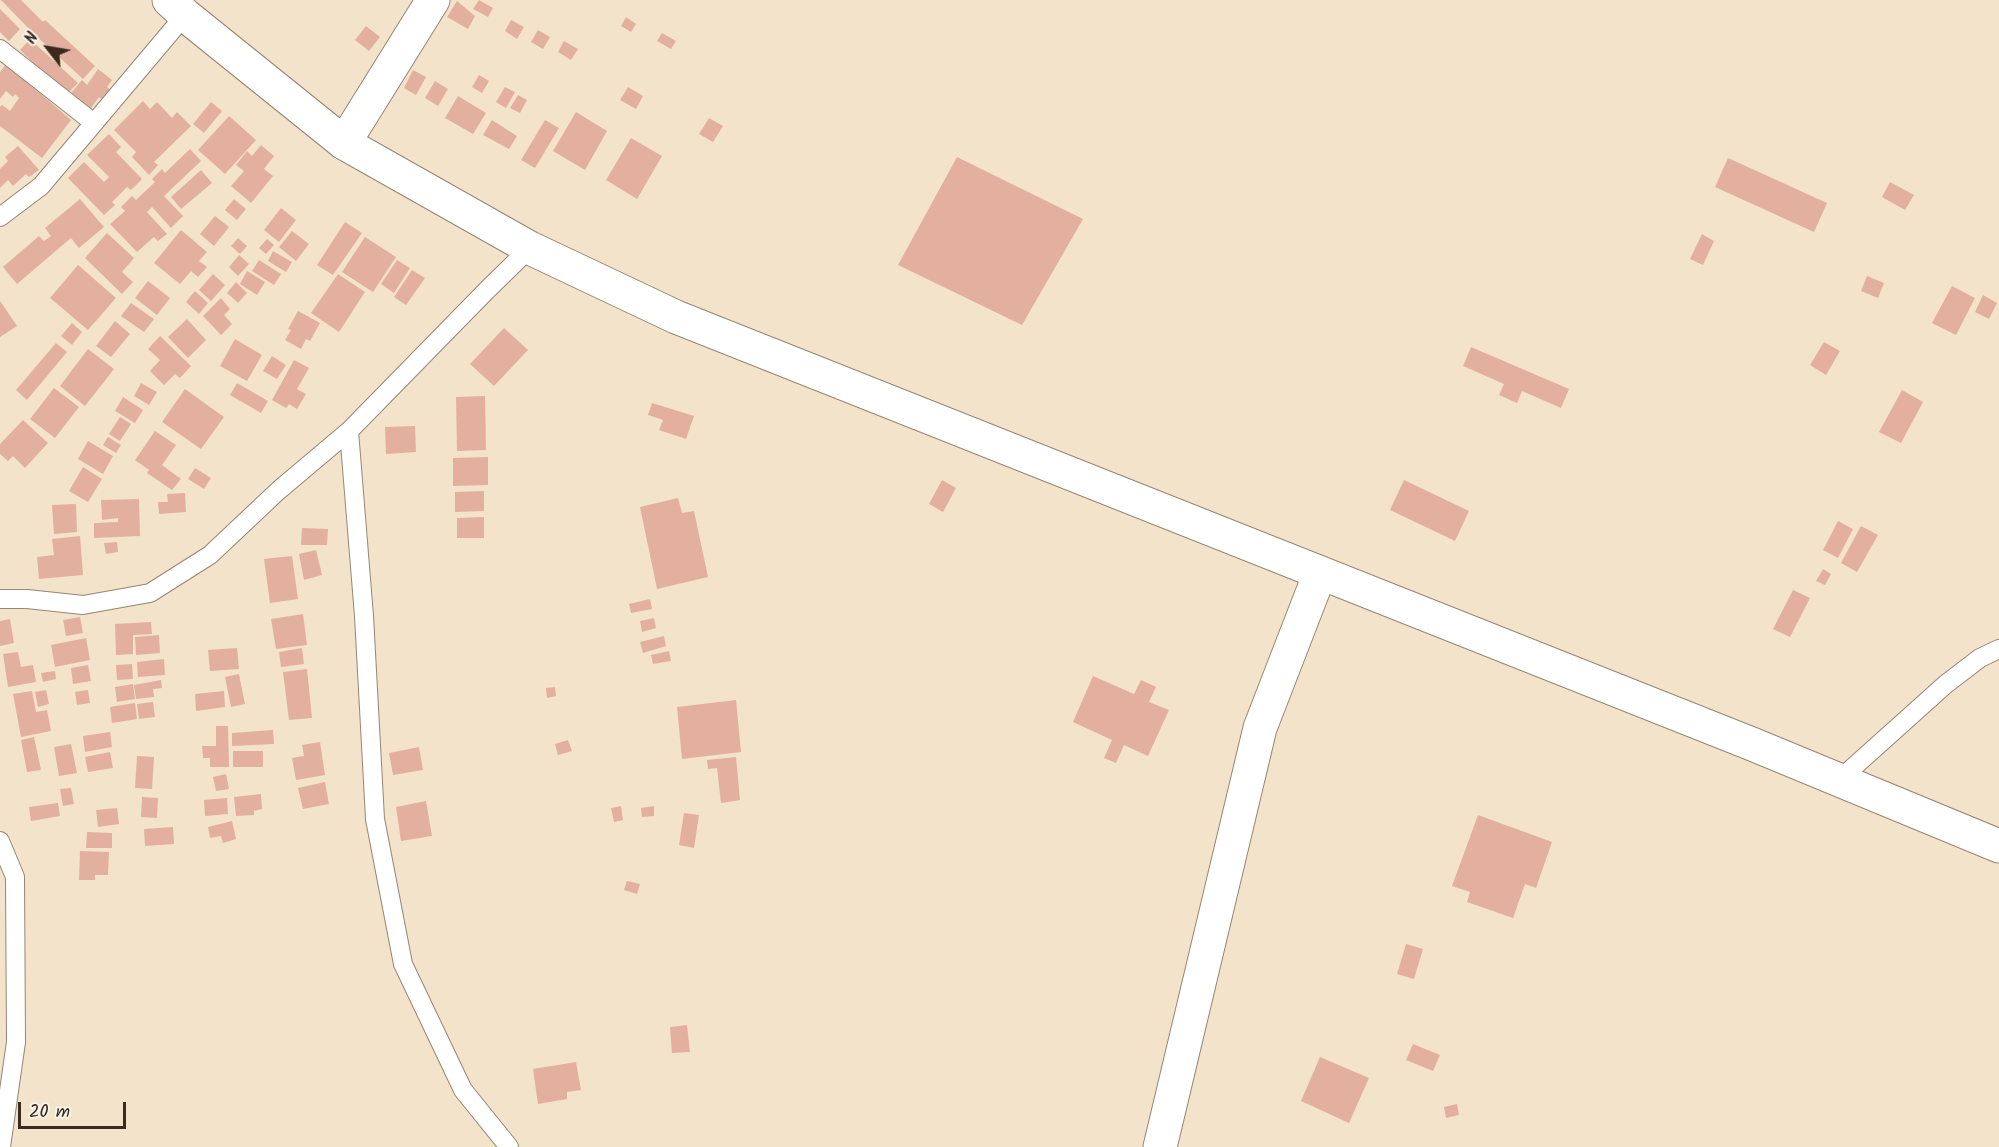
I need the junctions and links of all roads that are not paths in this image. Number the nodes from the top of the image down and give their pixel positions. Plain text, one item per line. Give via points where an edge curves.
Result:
1 (433, 0) edge
2 (177, 8) edge
3 (0, 50) edge
4 (94, 123) junction
5 (344, 143) junction
6 (0, 217) edge
7 (530, 248) junction
8 (349, 431) junction
9 (1320, 573) junction
10 (0, 598) edge
11 (1999, 649) edge
12 (1839, 780) junction
13 (0, 841) edge
14 (1999, 846) edge
15 (1, 1147) edge
16 (509, 1147) edge
17 (1160, 1147) edge

1 - 5 main road
2 - 4 lane
2 - 5 main road
3 - 4 lane
4 - 6 lane via 41,186
5 - 7 main road
7 - 8 lane
7 - 9 main road via 676,317
8 - 10 lane via 210,555 150,593 83,605
8 - 16 lane via 375,819 404,964 463,1090
9 - 12 main road
9 - 17 main road via 1260,728
11 - 12 lane via 1946,684
12 - 14 main road
13 - 15 lane via 15,877 16,901 16,1042

